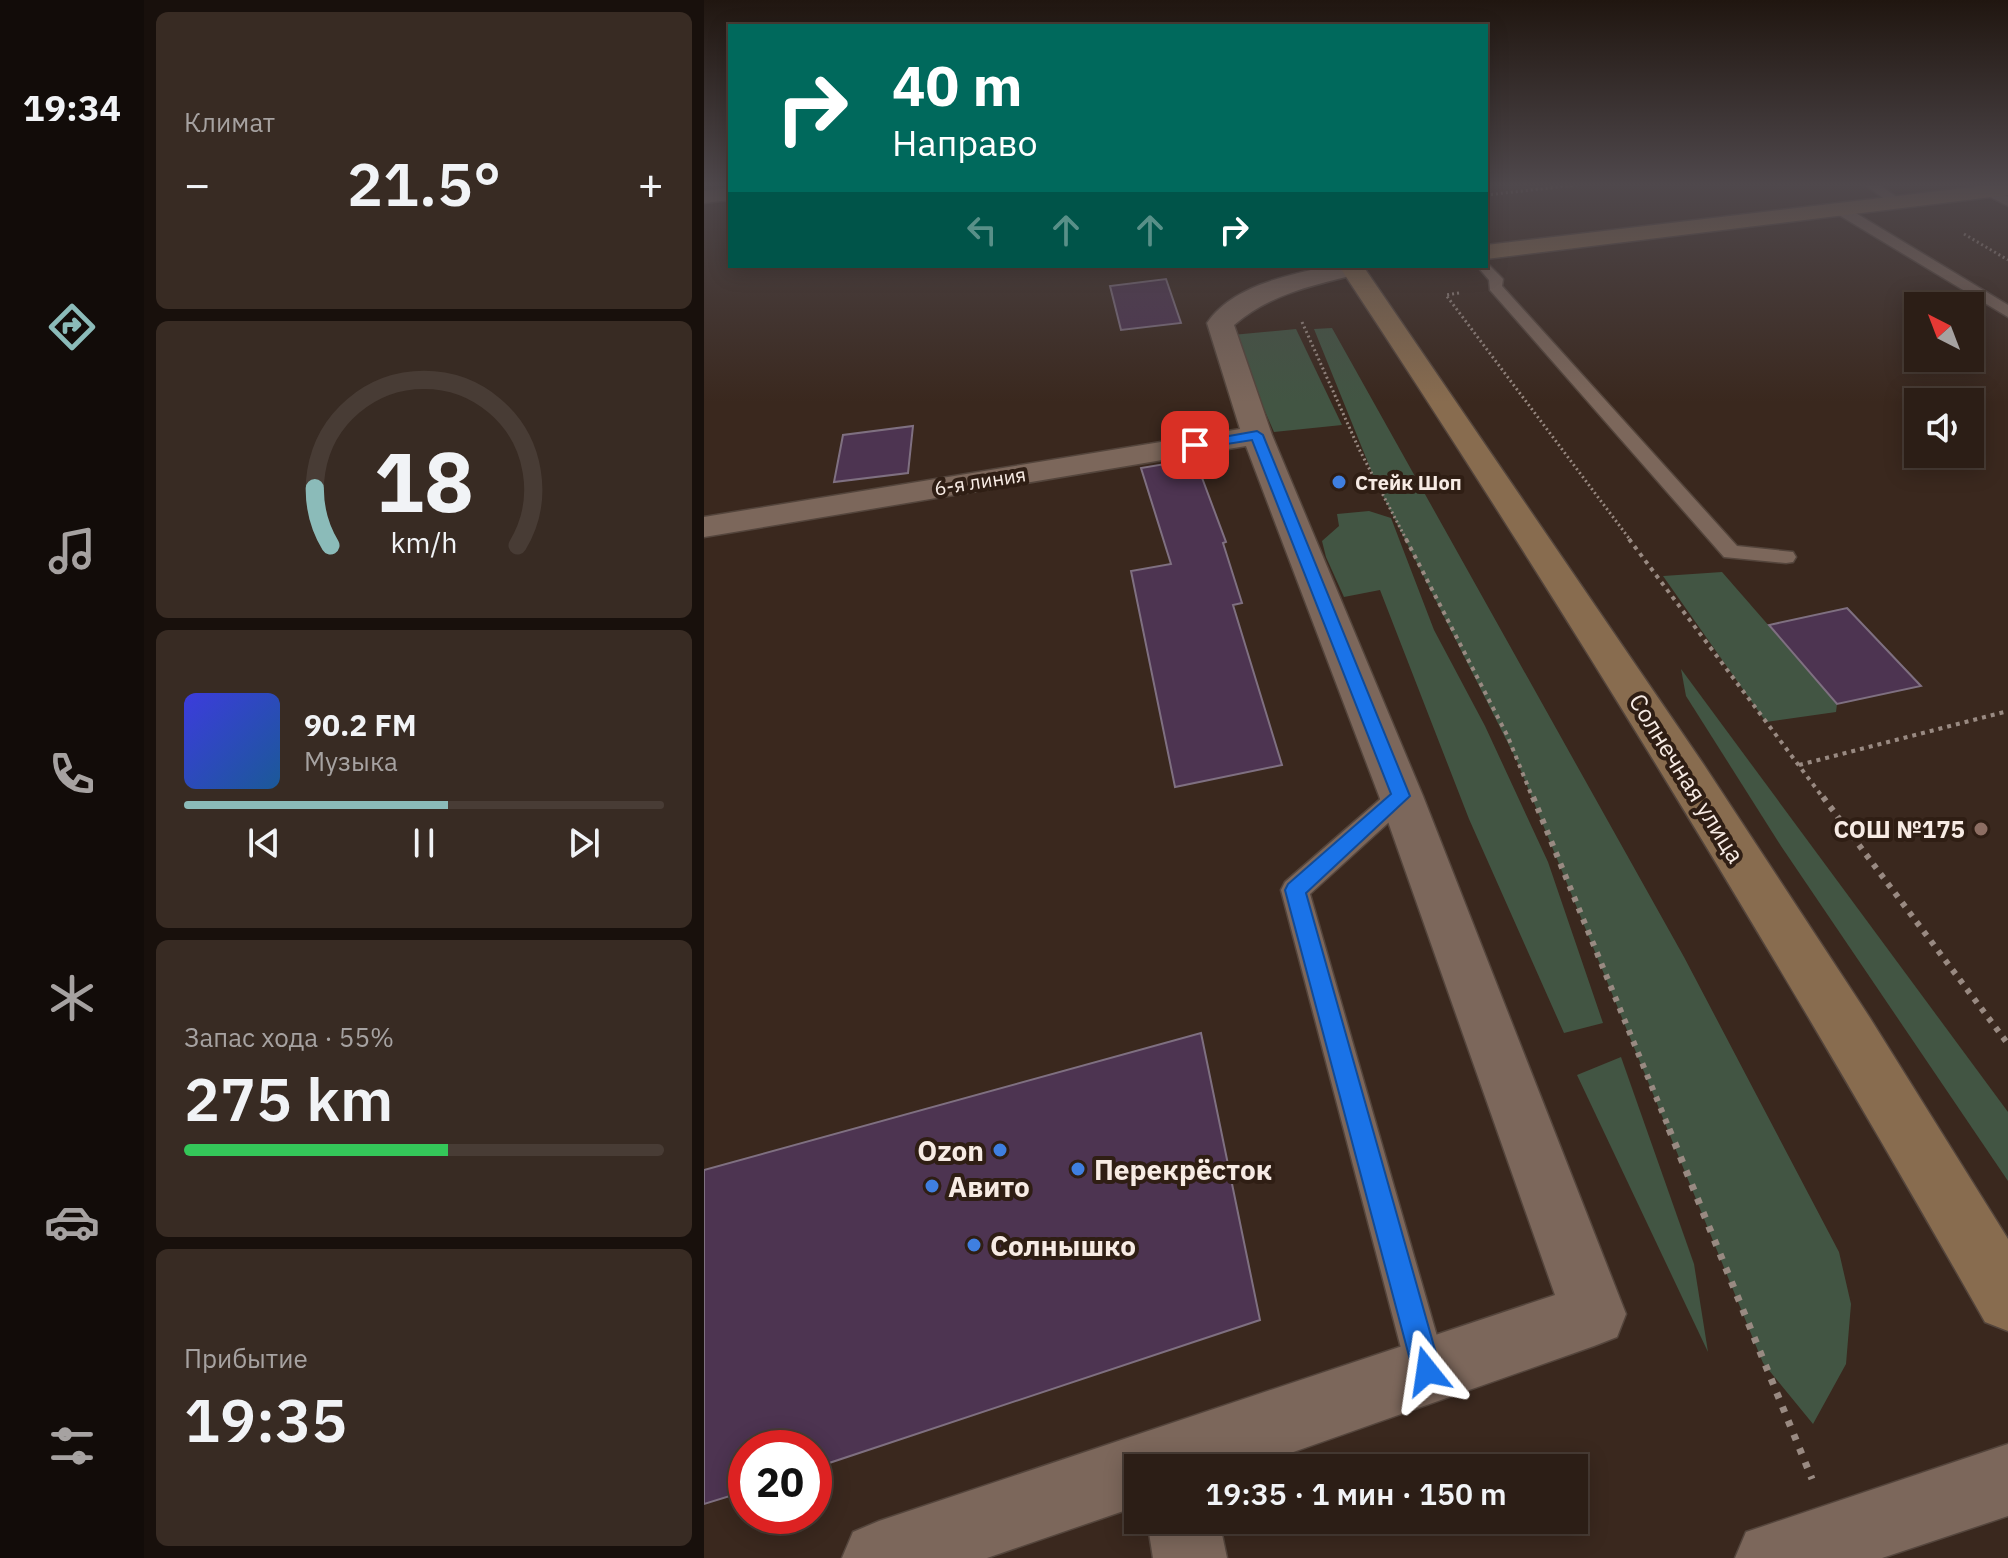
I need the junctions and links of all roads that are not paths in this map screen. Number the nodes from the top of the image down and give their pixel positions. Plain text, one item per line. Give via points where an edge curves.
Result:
1 (1917, 257) edge
2 (1352, 268) edge
3 (1358, 268) edge
4 (1486, 268) edge
5 (2008, 312) edge
6 (1257, 435) junction
7 (704, 527) edge
8 (1786, 557) dead end
9 (1401, 796) junction
10 (2008, 1299) edge
11 (1427, 1371) junction
12 (1220, 1454) edge
13 (2008, 1480) edge
14 (1124, 1488) edge
15 (1182, 1534) edge
16 (1804, 1547) edge
17 (879, 1558) edge
18 (1190, 1558) edge

1 - 5 lane
2 - 6 street via 1289,281 1238,306 1220,323
3 - 10 main road, Солнечная улица via 1895,1106
4 - 8 lane via 1496,279 1495,287 1731,552
6 - 7 street, 6-я линия
6 - 9 street
9 - 11 lane via 1295,890
9 - 11 street via 1594,1314
11 - 12 street
13 - 16 street
14 - 17 street
15 - 18 street

